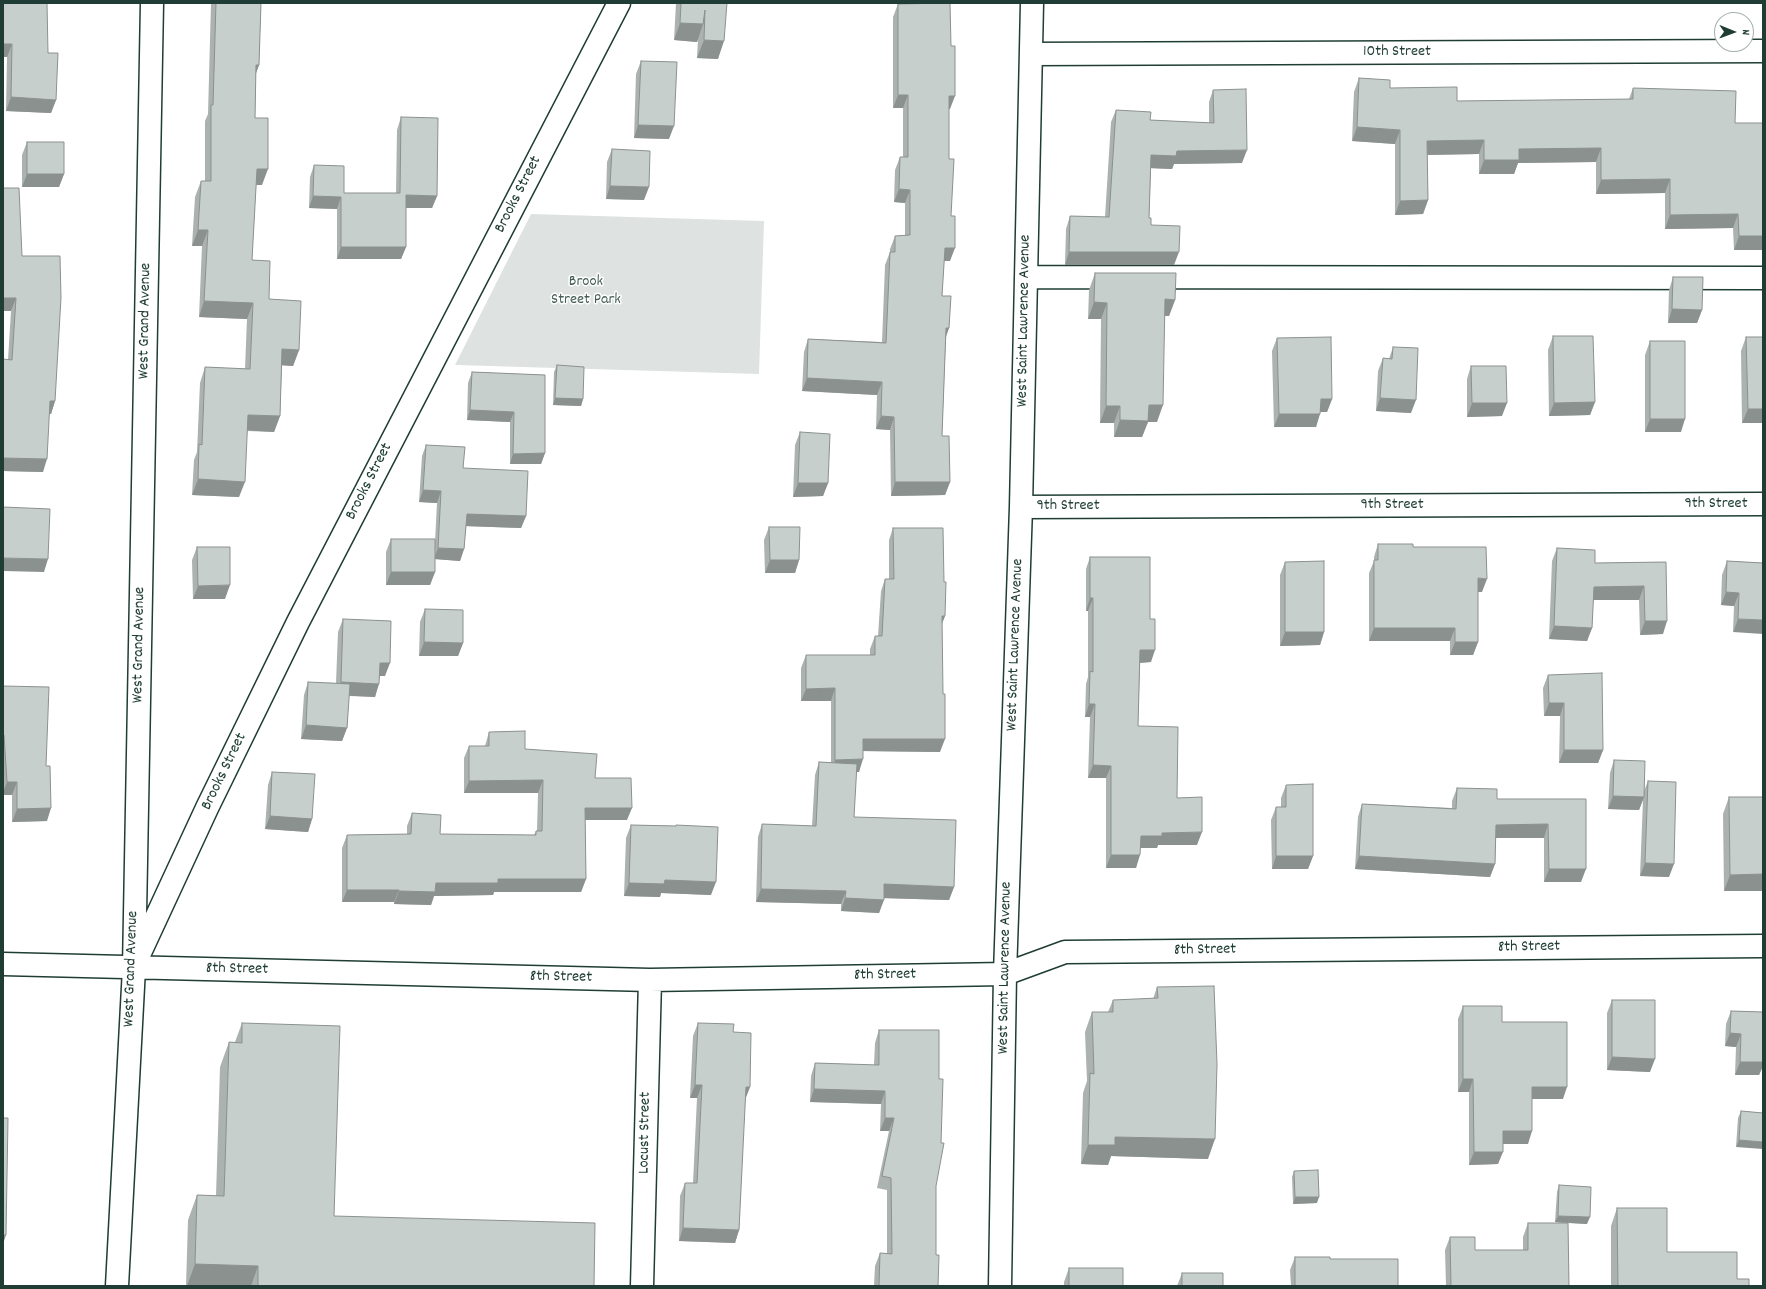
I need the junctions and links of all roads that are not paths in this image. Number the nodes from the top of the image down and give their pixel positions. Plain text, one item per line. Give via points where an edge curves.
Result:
1 (152, 3) edge
2 (619, 3) edge
3 (1032, 3) edge
4 (1763, 51) edge
5 (1031, 54) junction
6 (1026, 277) junction
7 (1763, 278) edge
8 (1763, 504) edge
9 (1021, 507) junction
10 (1763, 946) edge
11 (3, 964) edge
12 (134, 968) junction
13 (1005, 974) junction
14 (650, 980) junction
15 (117, 1286) edge
16 (642, 1286) edge
17 (1000, 1286) edge

1 - 12 street, West Grand Avenue
2 - 12 street, Brooks Street via 298,622 206,808
3 - 5 street, West Saint Lawrence Avenue
4 - 5 street, 10th Street
5 - 6 street, West Saint Lawrence Avenue
6 - 7 street
6 - 9 street, West Saint Lawrence Avenue
8 - 9 street, 9th Street
9 - 13 street, West Saint Lawrence Avenue
10 - 13 street, 8th Street via 1065,952
11 - 12 street, 8th Street
12 - 14 street, 8th Street
12 - 15 street, West Grand Avenue
13 - 14 street, 8th Street
13 - 17 street, West Saint Lawrence Avenue
14 - 16 street, Locust Street

